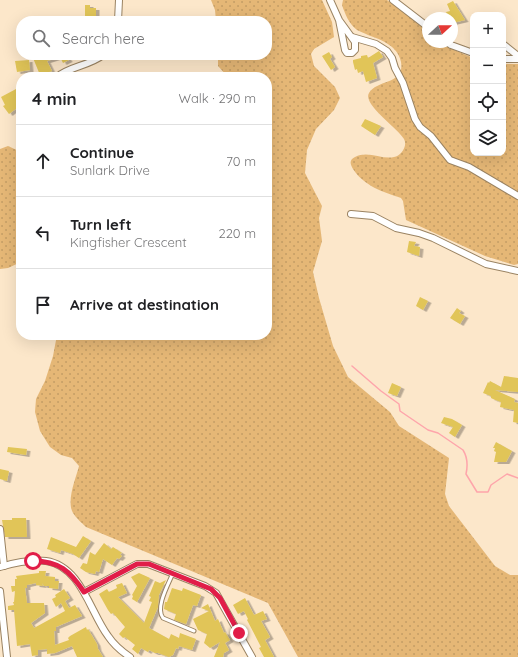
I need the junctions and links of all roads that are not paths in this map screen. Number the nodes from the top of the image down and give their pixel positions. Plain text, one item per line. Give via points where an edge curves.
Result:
1 (119, 0) edge
2 (330, 0) edge
3 (393, 0) edge
4 (118, 16) edge
5 (339, 20) junction
6 (422, 22) edge
7 (352, 37) junction
8 (458, 47) edge
9 (506, 47) edge
10 (470, 52) edge
11 (518, 58) edge
12 (506, 59) edge
13 (95, 60) edge
14 (65, 72) edge
15 (518, 196) edge
16 (351, 214) dead end
17 (518, 271) edge
18 (0, 529) edge
19 (2, 566) edge
20 (173, 573) junction
21 (0, 591) edge
22 (84, 592) junction
23 (194, 632) dead end
24 (7, 657) edge
25 (130, 657) edge
26 (252, 657) edge

1 - 4 street
2 - 5 street
3 - 6 street
5 - 7 street
5 - 7 street via 344,47 349,53 355,50
7 - 15 street via 376,44 387,51 403,83 415,119 450,160 469,167
8 - 10 street
9 - 11 street
11 - 12 street
13 - 14 street
16 - 17 street via 373,216 396,228 433,238 486,264
18 - 19 street
19 - 22 street via 33,561 53,563 70,573
20 - 22 street via 149,564 137,564
20 - 23 lane via 160,607 161,616
20 - 26 street via 216,593
21 - 24 street
22 - 25 street via 109,638

